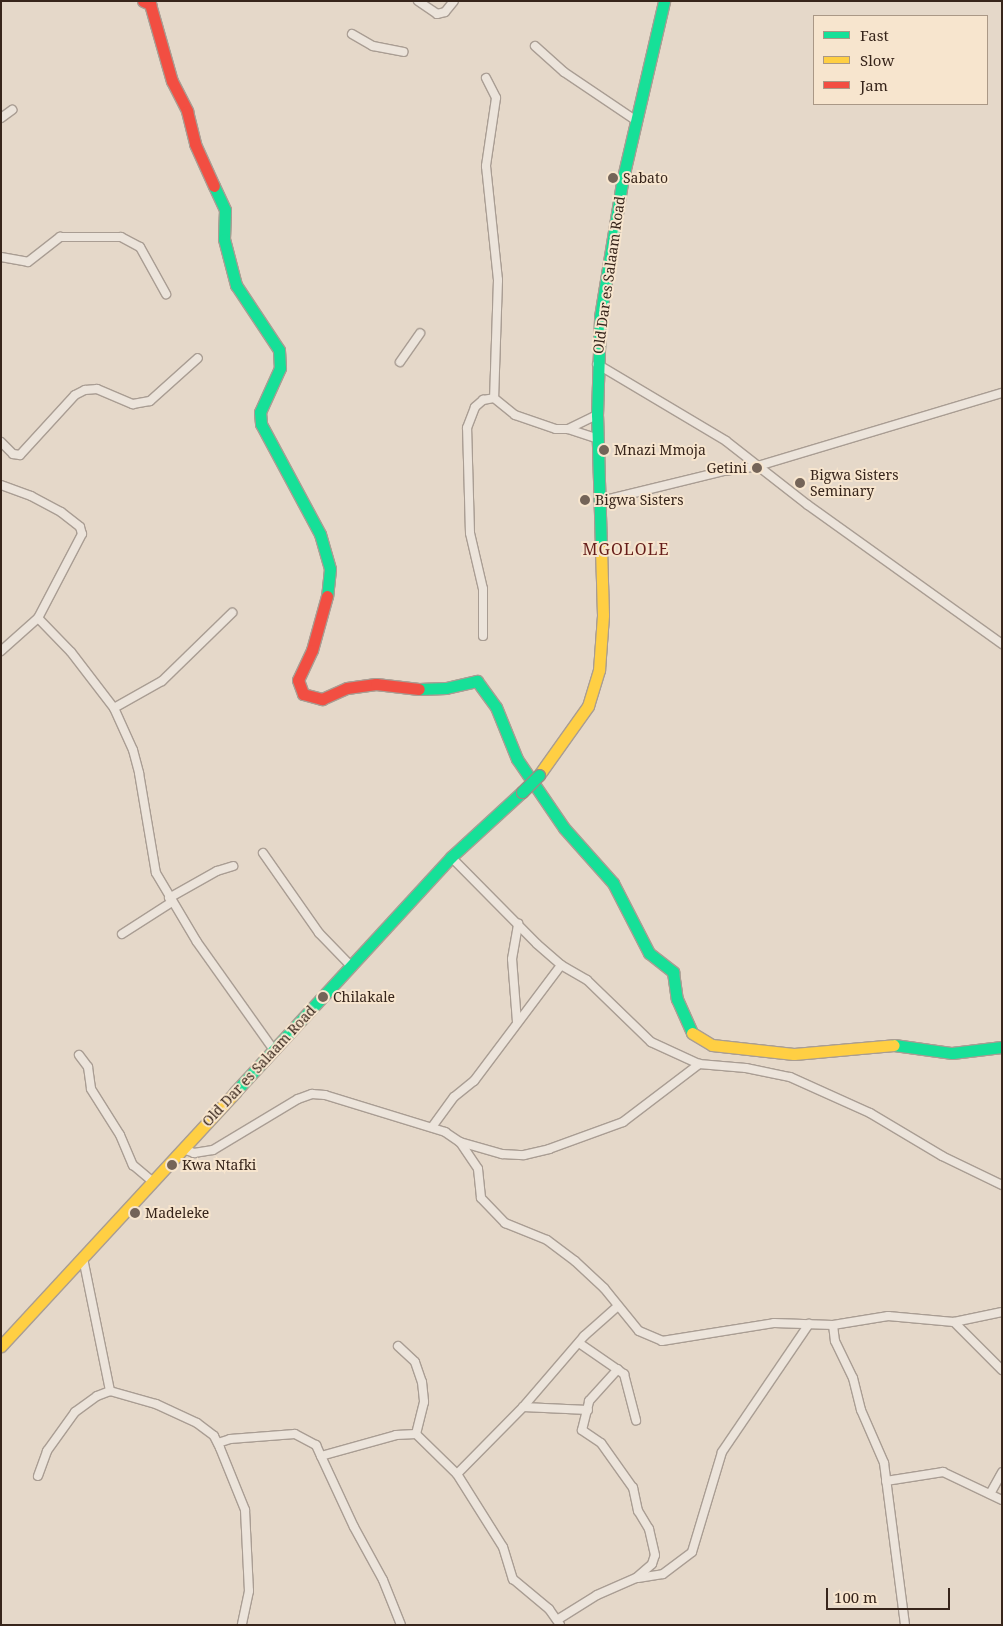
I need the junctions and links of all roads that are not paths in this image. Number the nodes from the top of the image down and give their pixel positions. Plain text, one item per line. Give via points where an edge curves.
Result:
1 (143, 1) edge
2 (418, 1) edge
3 (454, 1) edge
4 (664, 1) edge
5 (352, 34) dead end
6 (535, 46) dead end
7 (403, 52) dead end
8 (486, 78) dead end
9 (12, 110) dead end
10 (1, 118) edge
11 (638, 122) junction
12 (1, 257) edge
13 (166, 294) dead end
14 (420, 333) dead end
15 (198, 358) dead end
16 (400, 362) dead end
17 (597, 364) junction
18 (1002, 393) edge
19 (494, 398) junction
20 (597, 415) junction
21 (568, 429) junction
22 (598, 439) junction
23 (1, 442) edge
24 (758, 466) junction
25 (1, 486) edge
26 (600, 501) junction
27 (232, 613) dead end
28 (38, 618) junction
29 (483, 636) dead end
30 (1002, 644) edge
31 (1, 652) edge
32 (114, 708) junction
33 (263, 853) dead end
34 (451, 857) junction
35 (233, 866) dead end
36 (171, 900) junction
37 (518, 924) junction
38 (122, 934) dead end
39 (561, 964) junction
40 (352, 966) junction
41 (517, 1022) junction
42 (1002, 1047) edge
43 (273, 1049) junction
44 (79, 1055) dead end
45 (699, 1064) junction
46 (432, 1128) junction
47 (460, 1142) junction
48 (183, 1149) junction
49 (153, 1182) junction
50 (1002, 1185) edge
51 (83, 1258) junction
52 (618, 1306) junction
53 (1002, 1312) edge
54 (954, 1322) junction
55 (809, 1324) junction
56 (834, 1326) junction
57 (579, 1343) junction
58 (1, 1346) edge
59 (398, 1346) dead end
60 (618, 1368) junction
61 (1002, 1370) edge
62 (110, 1391) junction
63 (523, 1407) junction
64 (588, 1410) junction
65 (636, 1420) dead end
66 (416, 1434) junction
67 (218, 1443) junction
68 (321, 1456) junction
69 (1002, 1472) edge
70 (457, 1474) junction
71 (38, 1476) dead end
72 (886, 1481) junction
73 (990, 1494) junction
74 (1002, 1500) edge
75 (636, 1578) junction
76 (558, 1622) edge
77 (242, 1625) edge
78 (401, 1625) edge
79 (905, 1625) edge

1 - 42 street via 150,4 172,81 187,111 199,153 224,210 224,239 236,285 279,350 280,368 260,412 261,424 320,534 330,569 329,588 312,650 298,680 303,694 322,699 347,688 376,684 410,689 446,688 477,681 496,707 517,759 564,828 613,883 649,953 672,972 677,999 689,1032 712,1045 794,1054 902,1044 952,1053
2 - 3 street via 437,14 445,12
4 - 11 street, Old Dar es Salaam Road
5 - 7 street via 374,46
6 - 11 street via 564,72
8 - 19 street via 496,98 486,166 498,280
9 - 10 street
11 - 17 street, Old Dar es Salaam Road via 622,182 600,317
12 - 13 street via 28,262 60,237 121,237 140,247
14 - 16 street
15 - 23 street via 150,401 132,404 97,389 85,390 75,395 20,454 13,454
17 - 20 street, Old Dar es Salaam Road
17 - 24 street via 674,408
18 - 24 street
19 - 21 street via 515,414 542,426
19 - 29 street via 483,400 475,407 467,428 470,533 483,589
20 - 21 street
20 - 22 street, Old Dar es Salaam Road
21 - 22 street
22 - 26 street, Old Dar es Salaam Road
24 - 26 street
24 - 30 street
25 - 28 street via 32,496 61,512 76,522 82,534
26 - 34 street, Old Dar es Salaam Road, bridge via 603,615 599,670 588,706 565,744 539,775
27 - 32 street via 162,682
28 - 31 street
28 - 32 street via 71,652
32 - 36 street via 133,750 145,804 152,860
33 - 40 street via 319,933
34 - 37 street
34 - 40 street, Old Dar es Salaam Road
35 - 36 street via 217,871
36 - 38 street
36 - 43 street
37 - 39 street
37 - 41 street via 512,959
39 - 41 street
39 - 45 street via 588,980 650,1042
40 - 43 street, Old Dar es Salaam Road
41 - 46 street via 474,1080 454,1098
43 - 48 street, Old Dar es Salaam Road
44 - 49 street via 88,1068 91,1089 120,1135 133,1165
45 - 47 street via 623,1122 549,1149 524,1155 502,1154
45 - 50 street via 746,1068 790,1077 870,1113 942,1156
46 - 47 street
46 - 48 street via 325,1095 312,1094 298,1099 213,1150 194,1153
47 - 52 street via 478,1169 481,1198 505,1223 547,1240 575,1261
48 - 49 street, Old Dar es Salaam Road
49 - 51 street, Old Dar es Salaam Road
51 - 58 street, Old Dar es Salaam Road
51 - 62 street
52 - 55 street via 639,1331 662,1341 744,1327
52 - 57 street
53 - 54 street
54 - 56 street via 888,1316
54 - 61 street
55 - 56 street
55 - 75 street via 722,1452 692,1552 664,1574
56 - 72 street via 835,1341 854,1378 862,1410 884,1463
57 - 60 street
57 - 63 street
59 - 66 street via 415,1362 422,1382 424,1402
60 - 64 street via 589,1402
60 - 65 street via 628,1384
62 - 67 street via 176,1412 206,1428
62 - 71 street via 91,1399 75,1412 47,1451
63 - 64 street
63 - 70 street
64 - 75 street via 582,1417 582,1430 601,1443 633,1488 638,1512 654,1544 654,1560
66 - 68 street via 396,1435
66 - 70 street
67 - 68 street via 230,1439 295,1434 316,1445
67 - 77 street via 245,1510 249,1590
68 - 78 street via 383,1580
69 - 73 street
70 - 76 street via 503,1548 513,1579
72 - 73 street via 943,1472
72 - 79 street
73 - 74 street
75 - 76 street via 597,1595

